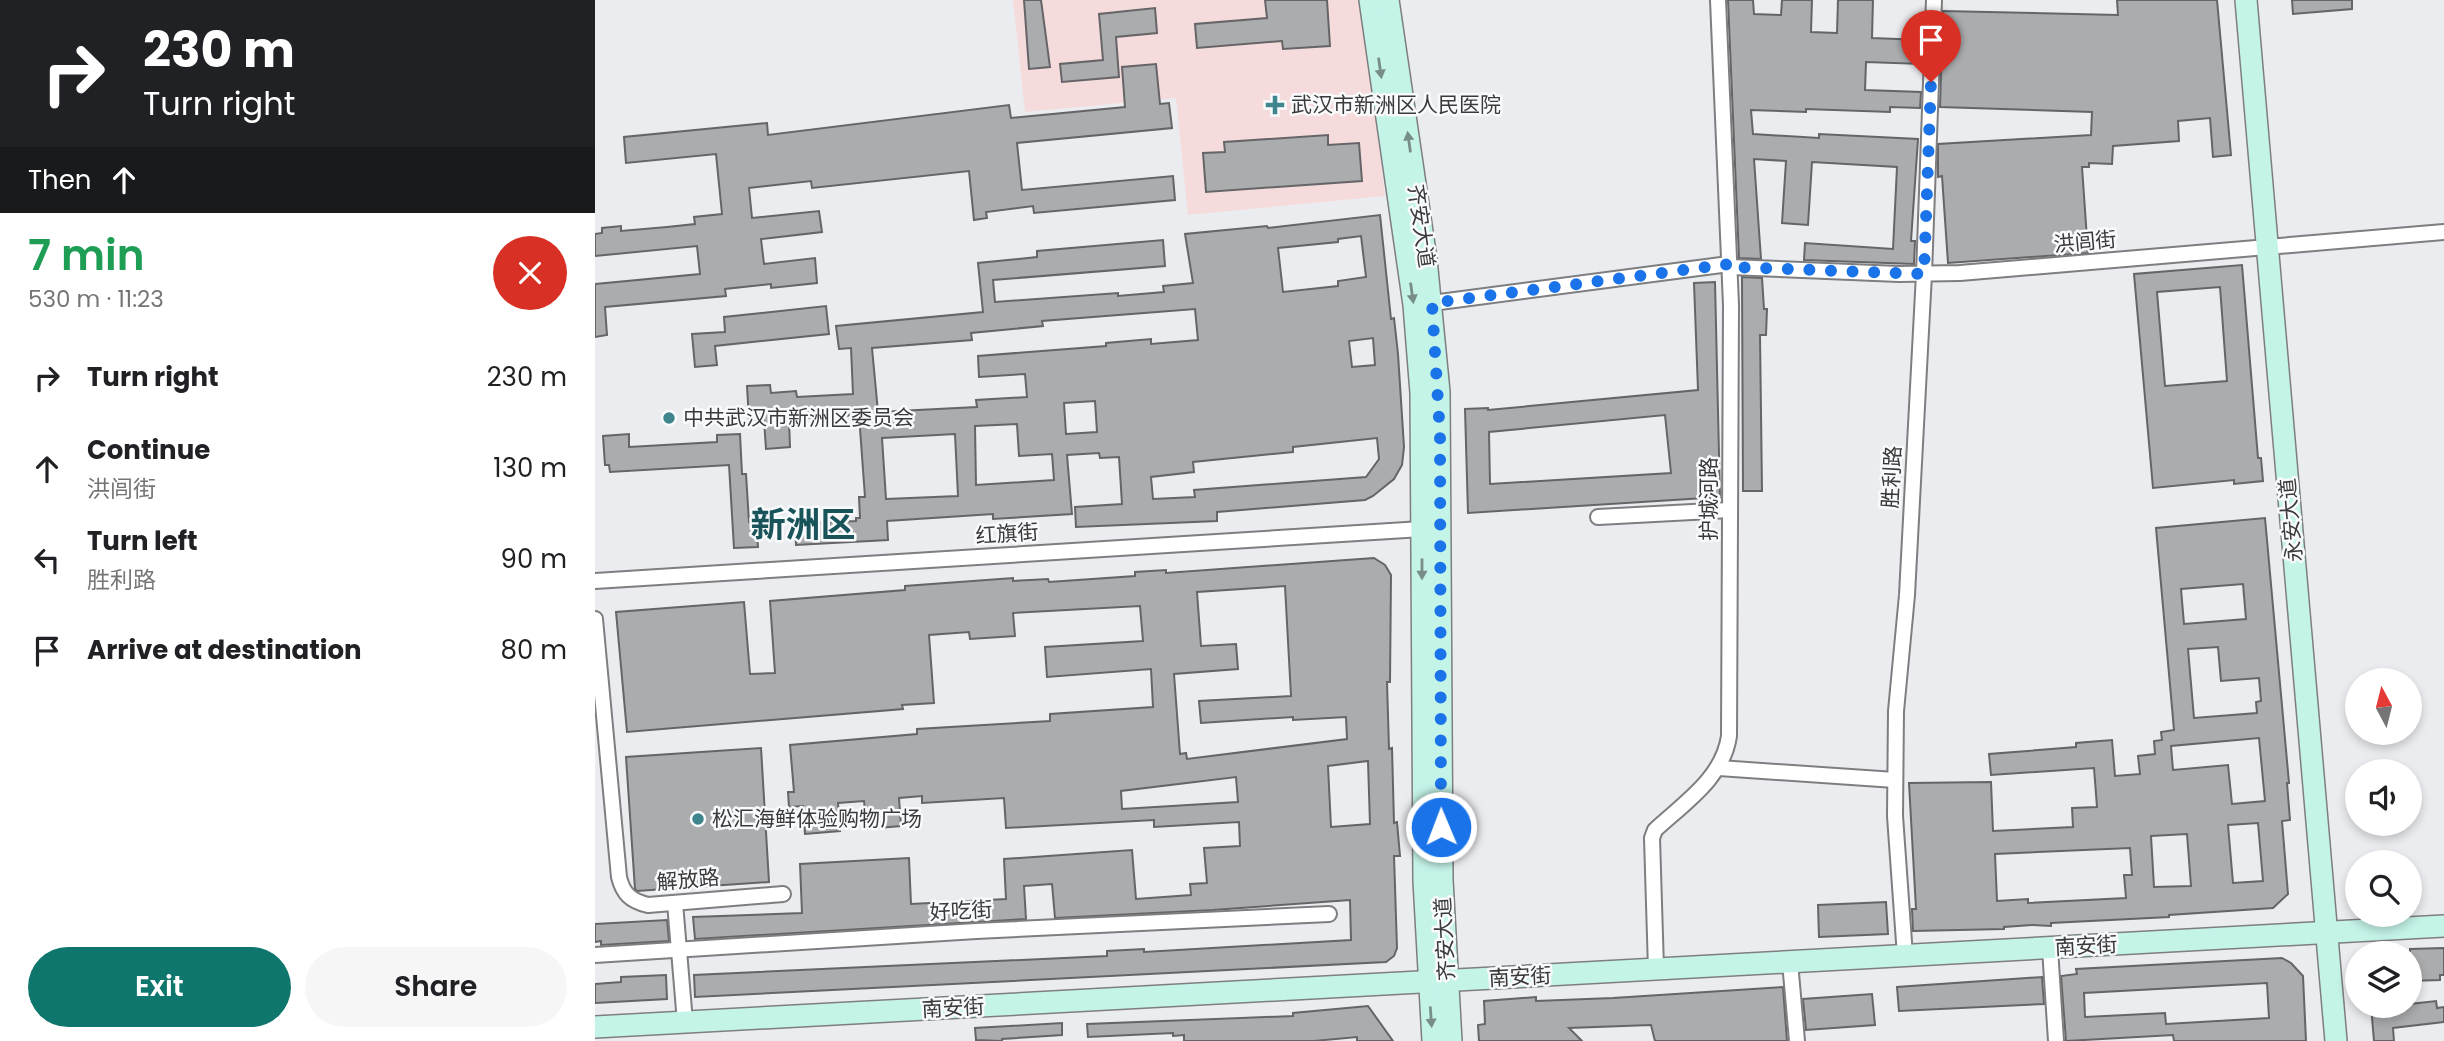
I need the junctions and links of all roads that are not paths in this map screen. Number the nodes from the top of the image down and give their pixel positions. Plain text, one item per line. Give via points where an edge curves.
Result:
1 (1370, 0) edge
2 (1388, 0) edge
3 (1718, 0) edge
4 (1934, 0) edge
5 (2246, 0) edge
6 (2444, 232) edge
7 (2267, 247) junction
8 (1730, 266) junction
9 (1924, 274) junction
10 (1432, 303) junction
11 (1730, 510) junction
12 (1598, 517) dead end
13 (1422, 529) junction
14 (595, 581) edge
15 (595, 618) edge
16 (1719, 768) junction
17 (1895, 780) junction
18 (783, 894) dead end
19 (675, 902) junction
20 (1329, 914) dead end
21 (2444, 926) edge
22 (2326, 932) junction
23 (2050, 948) junction
24 (679, 950) junction
25 (595, 955) edge
26 (1905, 956) junction
27 (1790, 962) junction
28 (1656, 969) junction
29 (1438, 981) junction
30 (685, 1022) junction
31 (595, 1027) edge
32 (1433, 1041) edge
33 (1451, 1041) edge
34 (1797, 1041) edge
35 (2056, 1041) edge
36 (2336, 1041) edge

1 -> 13 main road, 齐安大道 via 1414,305 1421,393
10 -> 2 main road, 齐安大道
3 - 8 street, 护城河路
4 - 9 street, 胜利路
5 - 7 main road, 永安大道
6 - 7 street, 洪闾街
7 - 9 street, 洪闾街
7 - 22 main road, 永安大道
8 - 9 street, 洪闾街
8 - 10 street, 洪闾街
8 - 11 street, 护城河路
9 - 17 street, 胜利路
10 - 29 main road, 齐安大道 via 1440,435
11 - 12 street
11 - 16 street, 护城河路 via 1729,736
13 - 14 street, 红旗街
13 -> 29 main road, 齐安大道 via 1423,815
15 - 19 street, 解放路 via 620,883 635,902
16 - 17 street
16 - 28 street, 护城河路 via 1652,838
17 - 26 street, 胜利路
18 - 19 street, 解放路
19 - 24 street
20 - 24 street, 好吃街
21 - 22 main road, 南安街
22 - 23 main road, 南安街
22 - 36 main road, 永安大道
23 - 26 main road, 南安街
23 - 35 street
24 - 25 street, 好吃街
24 - 30 street
26 - 27 main road, 南安街
27 - 28 main road, 南安街
27 - 34 street
28 - 29 main road, 南安街
29 - 30 main road, 南安街
29 -> 32 main road, 齐安大道
29 - 33 main road, 齐安大道
30 - 31 main road, 南安街

